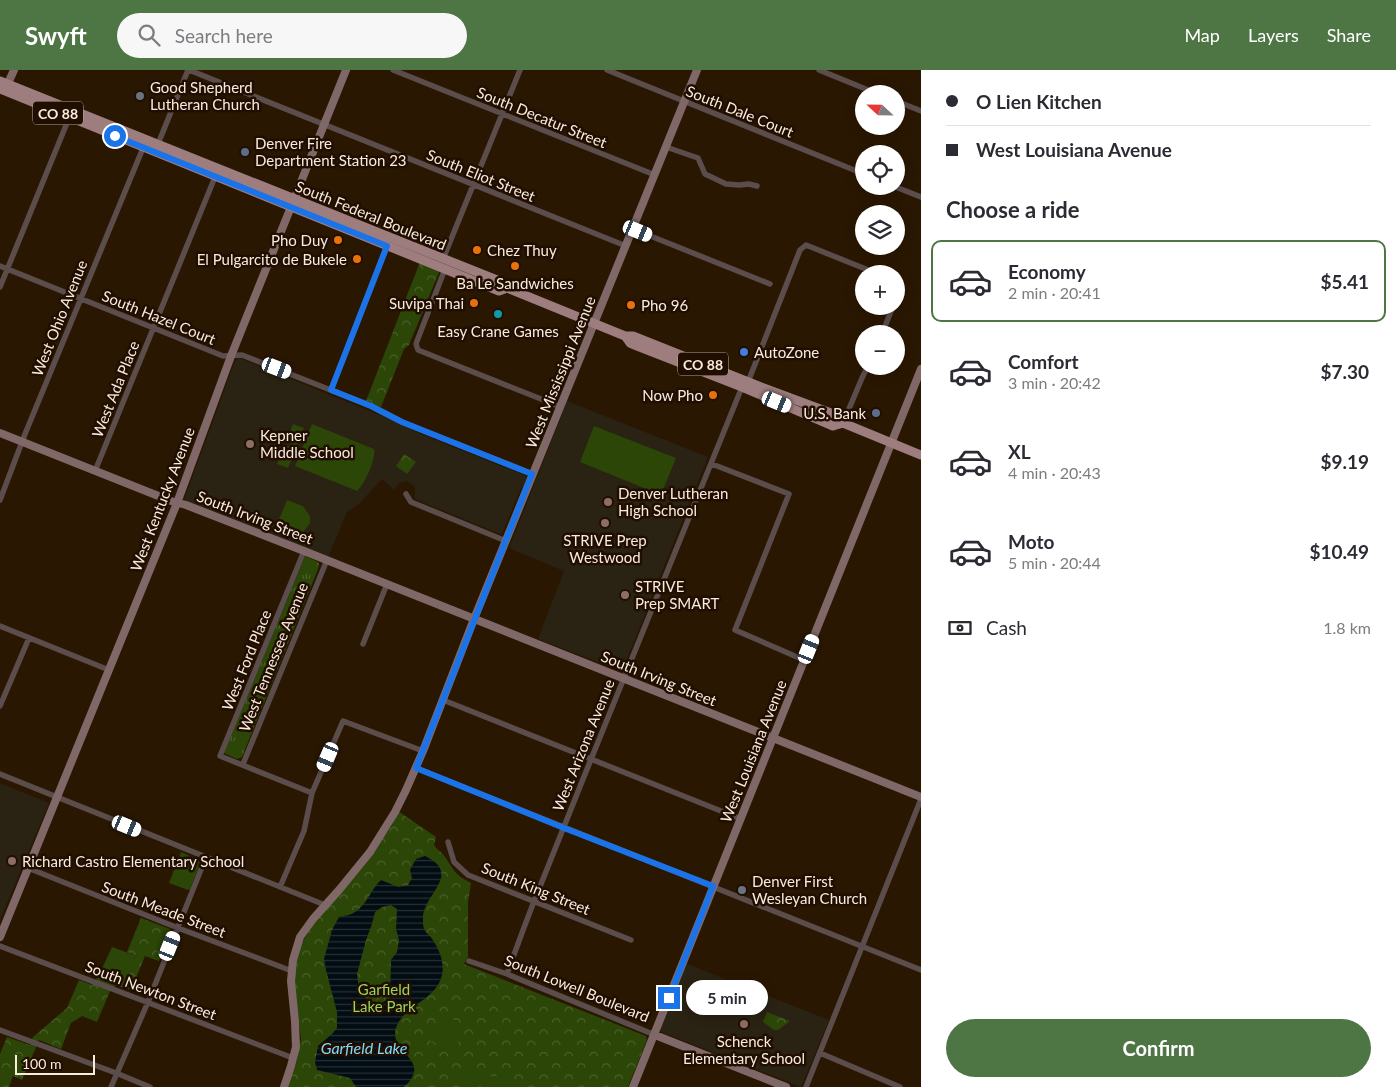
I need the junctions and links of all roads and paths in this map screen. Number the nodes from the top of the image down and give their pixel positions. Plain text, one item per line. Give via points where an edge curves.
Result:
1 (14, 70) edge
2 (188, 70) edge
3 (346, 70) edge
4 (393, 70) edge
5 (520, 70) edge
6 (607, 70) edge
7 (697, 70) edge
8 (819, 70) edge
9 (856, 85) edge
10 (2, 86) edge
11 (684, 102) junction
12 (905, 105) edge
13 (921, 111) edge
14 (502, 114) junction
15 (69, 118) junction
16 (324, 125) junction
17 (158, 144) junction
18 (666, 147) junction
19 (143, 148) junction
20 (855, 170) edge
21 (655, 175) junction
22 (215, 177) junction
23 (473, 185) junction
24 (757, 186) dead end
25 (905, 191) edge
26 (921, 198) edge
27 (293, 203) junction
28 (633, 229) junction
29 (387, 246) junction
30 (626, 246) junction
31 (442, 259) junction
32 (856, 265) edge
33 (0, 266) edge
34 (7, 269) junction
35 (445, 269) junction
36 (770, 284) dead end
37 (0, 287) edge
38 (507, 288) junction
39 (80, 298) junction
40 (594, 323) junction
41 (154, 328) junction
42 (231, 356) junction
43 (921, 369) edge
44 (864, 375) edge
45 (745, 384) junction
46 (331, 390) junction
47 (561, 407) junction
48 (843, 424) junction
49 (0, 432) edge
50 (22, 441) junction
51 (891, 442) junction
52 (921, 455) edge
53 (712, 464) junction
54 (95, 471) junction
55 (532, 474) junction
56 (406, 494) dead end
57 (0, 500) edge
58 (177, 503) junction
59 (506, 541) junction
60 (304, 551) junction
61 (326, 560) junction
62 (387, 584) junction
63 (474, 619) junction
64 (0, 626) edge
65 (29, 638) junction
66 (363, 644) dead end
67 (804, 660) junction
68 (109, 670) junction
69 (624, 678) junction
70 (443, 700) junction
71 (0, 706) edge
72 (772, 738) junction
73 (422, 751) junction
74 (591, 760) junction
75 (242, 764) junction
76 (416, 768) junction
77 (0, 774) edge
78 (312, 793) junction
79 (57, 798) junction
80 (921, 798) edge
81 (741, 818) junction
82 (564, 828) junction
83 (448, 842) dead end
84 (206, 857) junction
85 (28, 868) junction
86 (713, 886) junction
87 (280, 887) junction
88 (534, 901) junction
89 (325, 905) junction
90 (178, 928) junction
91 (0, 937) edge
92 (631, 940) dead end
93 (0, 946) edge
94 (862, 946) junction
95 (469, 961) dead end
96 (921, 970) edge
97 (292, 971) junction
98 (507, 974) junction
99 (148, 1002) junction
100 (0, 1030) edge
101 (655, 1035) junction
102 (820, 1054) junction
103 (293, 1058) junction
104 (116, 1073) junction
105 (111, 1087) edge
106 (150, 1087) edge
107 (284, 1087) edge
108 (633, 1087) edge
109 (786, 1087) edge
110 (806, 1087) edge
111 (900, 1087) edge

1 - 10 street via 9,81
2 - 16 street, South Eliot Street
2 - 17 street
3 - 16 street, West Kentucky Avenue
4 - 14 street, South Decatur Street
5 - 14 street
6 - 11 street, South Dale Court
7 - 11 street, West Mississippi Avenue
8 - 9 street
10 - 15 main road, South Federal Boulevard / CO 88
10 - 17 main road, South Federal Boulevard / CO 88
11 - 18 street, West Mississippi Avenue
11 - 20 street, South Dale Court
12 - 13 street
14 - 21 street, South Decatur Street
14 - 23 street
15 - 19 main road, South Federal Boulevard / CO 88
15 - 34 street
16 - 23 street, South Eliot Street
16 - 27 street, West Kentucky Avenue
17 - 27 main road, South Federal Boulevard / CO 88
18 - 21 street, West Mississippi Avenue
18 - 24 street via 698,158 705,174 726,184
19 - 22 main road, South Federal Boulevard / CO 88
19 - 39 street, West Ohio Avenue
21 - 28 street, West Mississippi Avenue
22 - 27 main road, South Federal Boulevard / CO 88
22 - 41 street, West Ada Place
23 - 30 street, South Eliot Street
23 - 31 street
25 - 26 street
27 - 29 main road, South Federal Boulevard / CO 88
27 - 31 main road, South Federal Boulevard / CO 88
27 - 42 street, West Kentucky Avenue
28 - 30 street, West Mississippi Avenue
28 - 36 street
29 - 35 main road, South Federal Boulevard / CO 88
29 - 46 street
30 - 40 street, West Mississippi Avenue
31 - 38 main road, South Federal Boulevard / CO 88 via 502,282
32 - 45 street, West Arizona Avenue via 806,245 800,250
33 - 34 street, South Hazel Court
34 - 37 street
34 - 39 street, South Hazel Court
35 - 38 main road, South Federal Boulevard / CO 88 via 499,291
35 - 47 street via 416,341 418,350
38 - 40 main road, South Federal Boulevard / CO 88
39 - 41 street, South Hazel Court
39 - 50 street, West Ohio Avenue
40 - 45 main road, South Federal Boulevard / CO 88 via 625,336 637,346
40 - 47 street, West Mississippi Avenue
41 - 42 street, South Hazel Court via 223,356
41 - 54 street, West Ada Place
42 - 46 street, South Hazel Court via 242,355
42 - 58 street, West Kentucky Avenue
43 - 51 street, West Louisiana Avenue
44 - 48 street
45 - 48 main road, South Federal Boulevard / CO 88 via 833,426
45 - 53 street, West Arizona Avenue
46 - 55 street, South Hazel Court
47 - 55 street, West Mississippi Avenue
48 - 51 main road, South Federal Boulevard / CO 88
49 - 50 street, South Irving Street
50 - 54 street, South Irving Street
50 - 57 street, West Ohio Avenue
51 - 52 main road, South Federal Boulevard / CO 88
51 - 67 street, West Louisiana Avenue
53 - 67 street via 789,494 735,630
53 - 69 street, West Arizona Avenue
54 - 58 street, South Irving Street
55 - 59 street, West Mississippi Avenue
56 - 59 street via 412,502
58 - 60 street, South Irving Street
58 - 68 street, West Kentucky Avenue
59 - 63 street, West Mississippi Avenue
60 - 61 street, South Irving Street
60 - 75 street, West Ford Place via 220,756
61 - 62 street, South Irving Street
61 - 75 street, West Tennessee Avenue
62 - 63 street, South Irving Street
62 - 66 street
63 - 69 street, South Irving Street
63 - 70 street, West Mississippi Avenue
64 - 65 street
65 - 68 street
65 - 71 street
67 - 72 street, West Louisiana Avenue
68 - 79 street, West Kentucky Avenue
69 - 72 street, South Irving Street
69 - 74 street, West Arizona Avenue
70 - 73 street, West Mississippi Avenue
70 - 74 street
72 - 80 street, South Irving Street
72 - 81 street, West Louisiana Avenue
73 - 76 street, West Mississippi Avenue
73 - 78 street via 343,721
74 - 81 street
74 - 82 street, West Arizona Avenue
75 - 78 street
76 - 82 street
76 - 89 street, West Mississippi Avenue via 395,812 370,852
77 - 79 street
78 - 87 street via 304,832
79 - 84 street
79 - 85 street, West Kentucky Avenue
80 - 94 street
81 - 86 street, West Louisiana Avenue
82 - 86 street
82 - 88 street, West Arizona Avenue
83 - 88 street, South King Street via 454,862 468,875
84 - 87 street
84 - 90 street
85 - 90 street, South Meade Street
85 - 91 street, West Kentucky Avenue
86 - 94 street
86 - 101 street, West Louisiana Avenue
87 - 89 street
88 - 92 street, South King Street
88 - 98 street, West Arizona Avenue
89 - 97 street, West Mississippi Avenue via 300,938
90 - 97 street, South Meade Street
90 - 99 street
93 - 99 street, South Newton Street
94 - 96 street
94 - 102 street
95 - 98 street, South Lowell Boulevard
97 - 103 street, West Mississippi Avenue via 296,1034
98 - 101 street, South Lowell Boulevard
99 - 103 street, South Newton Street
99 - 104 street
100 - 104 street
101 - 108 street, West Louisiana Avenue
101 - 109 street, South Lowell Boulevard
102 - 110 street
102 - 111 street
103 - 107 street, West Mississippi Avenue
104 - 105 street
104 - 106 street

